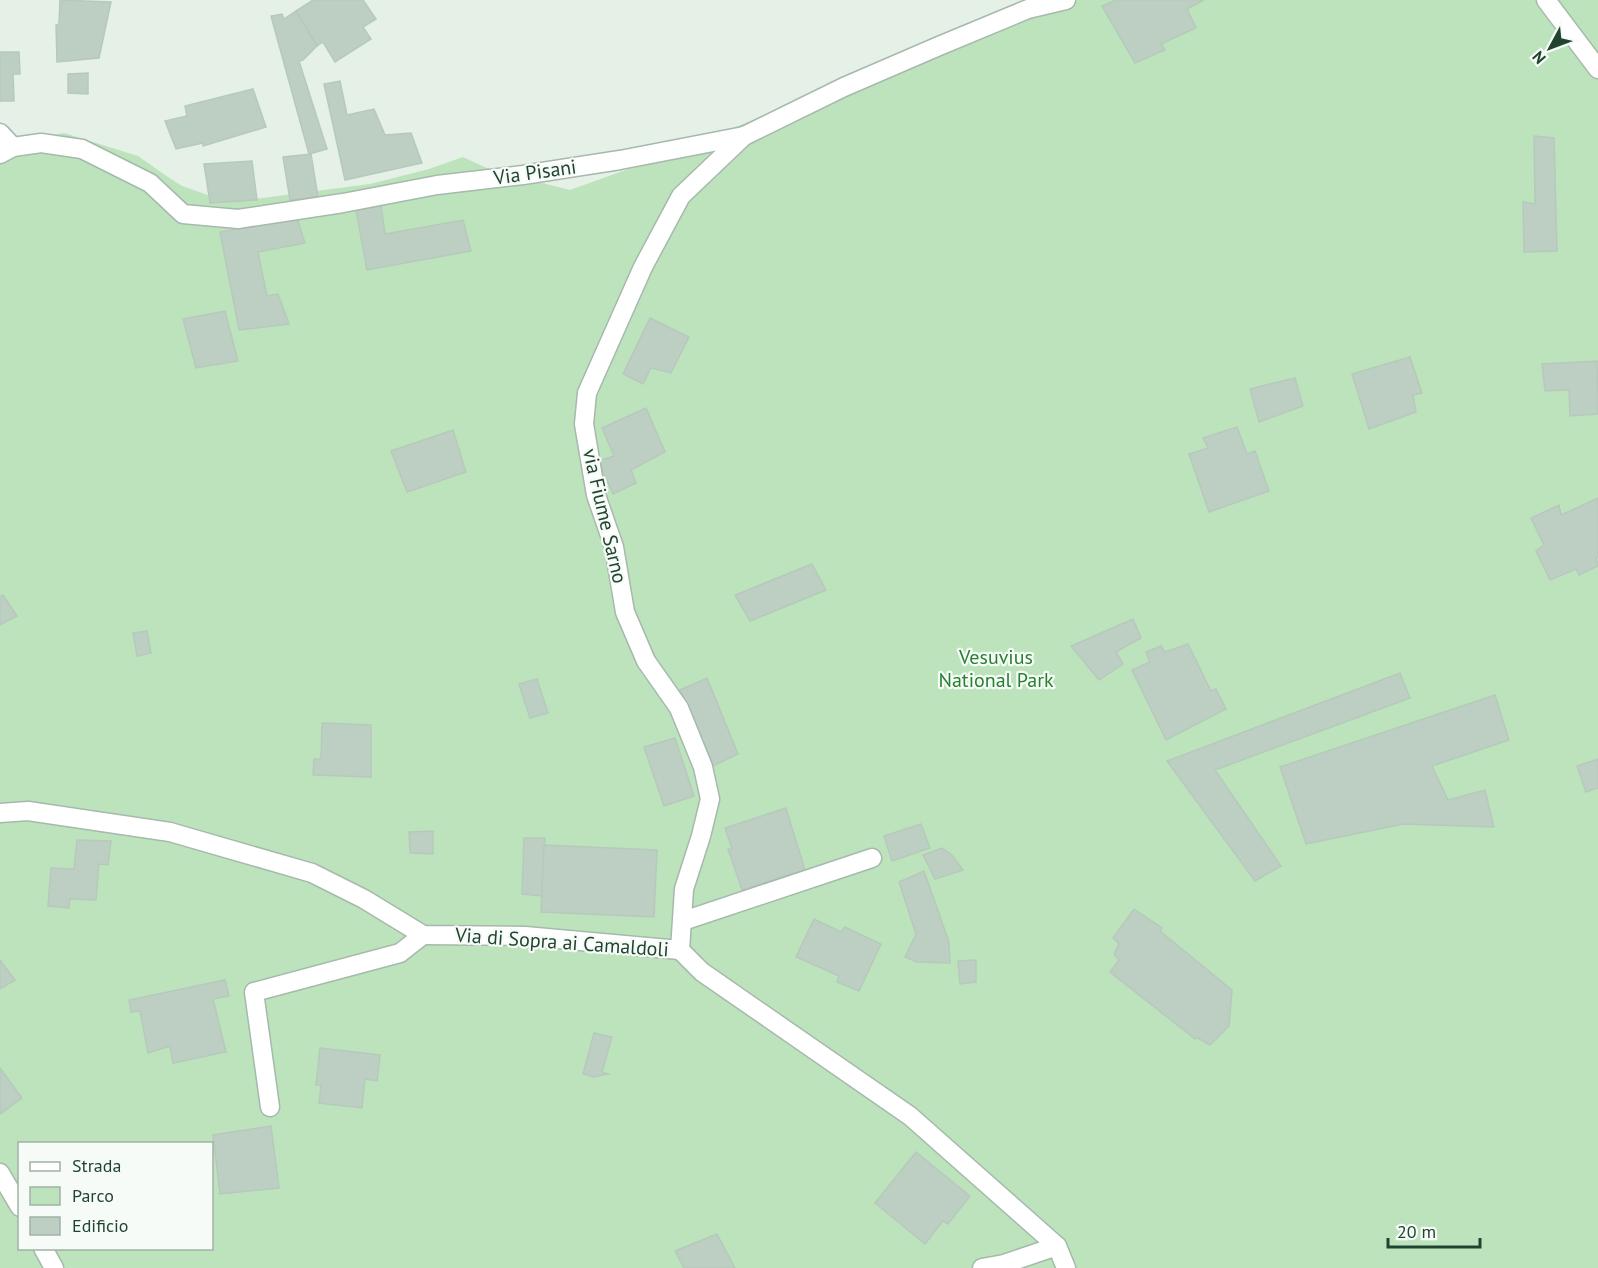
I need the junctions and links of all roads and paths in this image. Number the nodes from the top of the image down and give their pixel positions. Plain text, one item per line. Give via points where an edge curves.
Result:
1 (1066, 0) edge
2 (1546, 0) edge
3 (1598, 69) edge
4 (0, 133) edge
5 (744, 136) junction
6 (7, 151) edge
7 (0, 813) edge
8 (872, 858) dead end
9 (683, 921) junction
10 (423, 935) junction
11 (680, 950) junction
12 (270, 1107) dead end
13 (0, 1173) edge
14 (18, 1204) edge
15 (1057, 1246) junction
16 (44, 1250) edge
17 (54, 1268) edge
18 (982, 1268) edge
19 (1066, 1268) edge

1 - 5 street, Via Pisani via 1028,9 939,46
2 - 3 street
4 - 6 street
5 - 6 street, Via Pisani via 598,163 437,185 238,219 183,214 150,183 82,149 41,142
5 - 9 street, via Fiume Sarno via 681,196 643,267 587,393 584,424 596,495 614,547 625,612 646,661 679,708 704,767 710,798 684,889
7 - 10 street via 28,811 192,838 312,873
8 - 9 street
9 - 11 street, Via di Sopra ai Camaldoli
10 - 11 street, Via di Sopra ai Camaldoli via 525,936
10 - 12 street via 400,953 254,992
11 - 15 street, Via di Sopra ai Camaldoli via 702,972 910,1116
13 - 14 street
15 - 18 street
15 - 19 street, Via di Sopra ai Camaldoli
16 - 17 street

